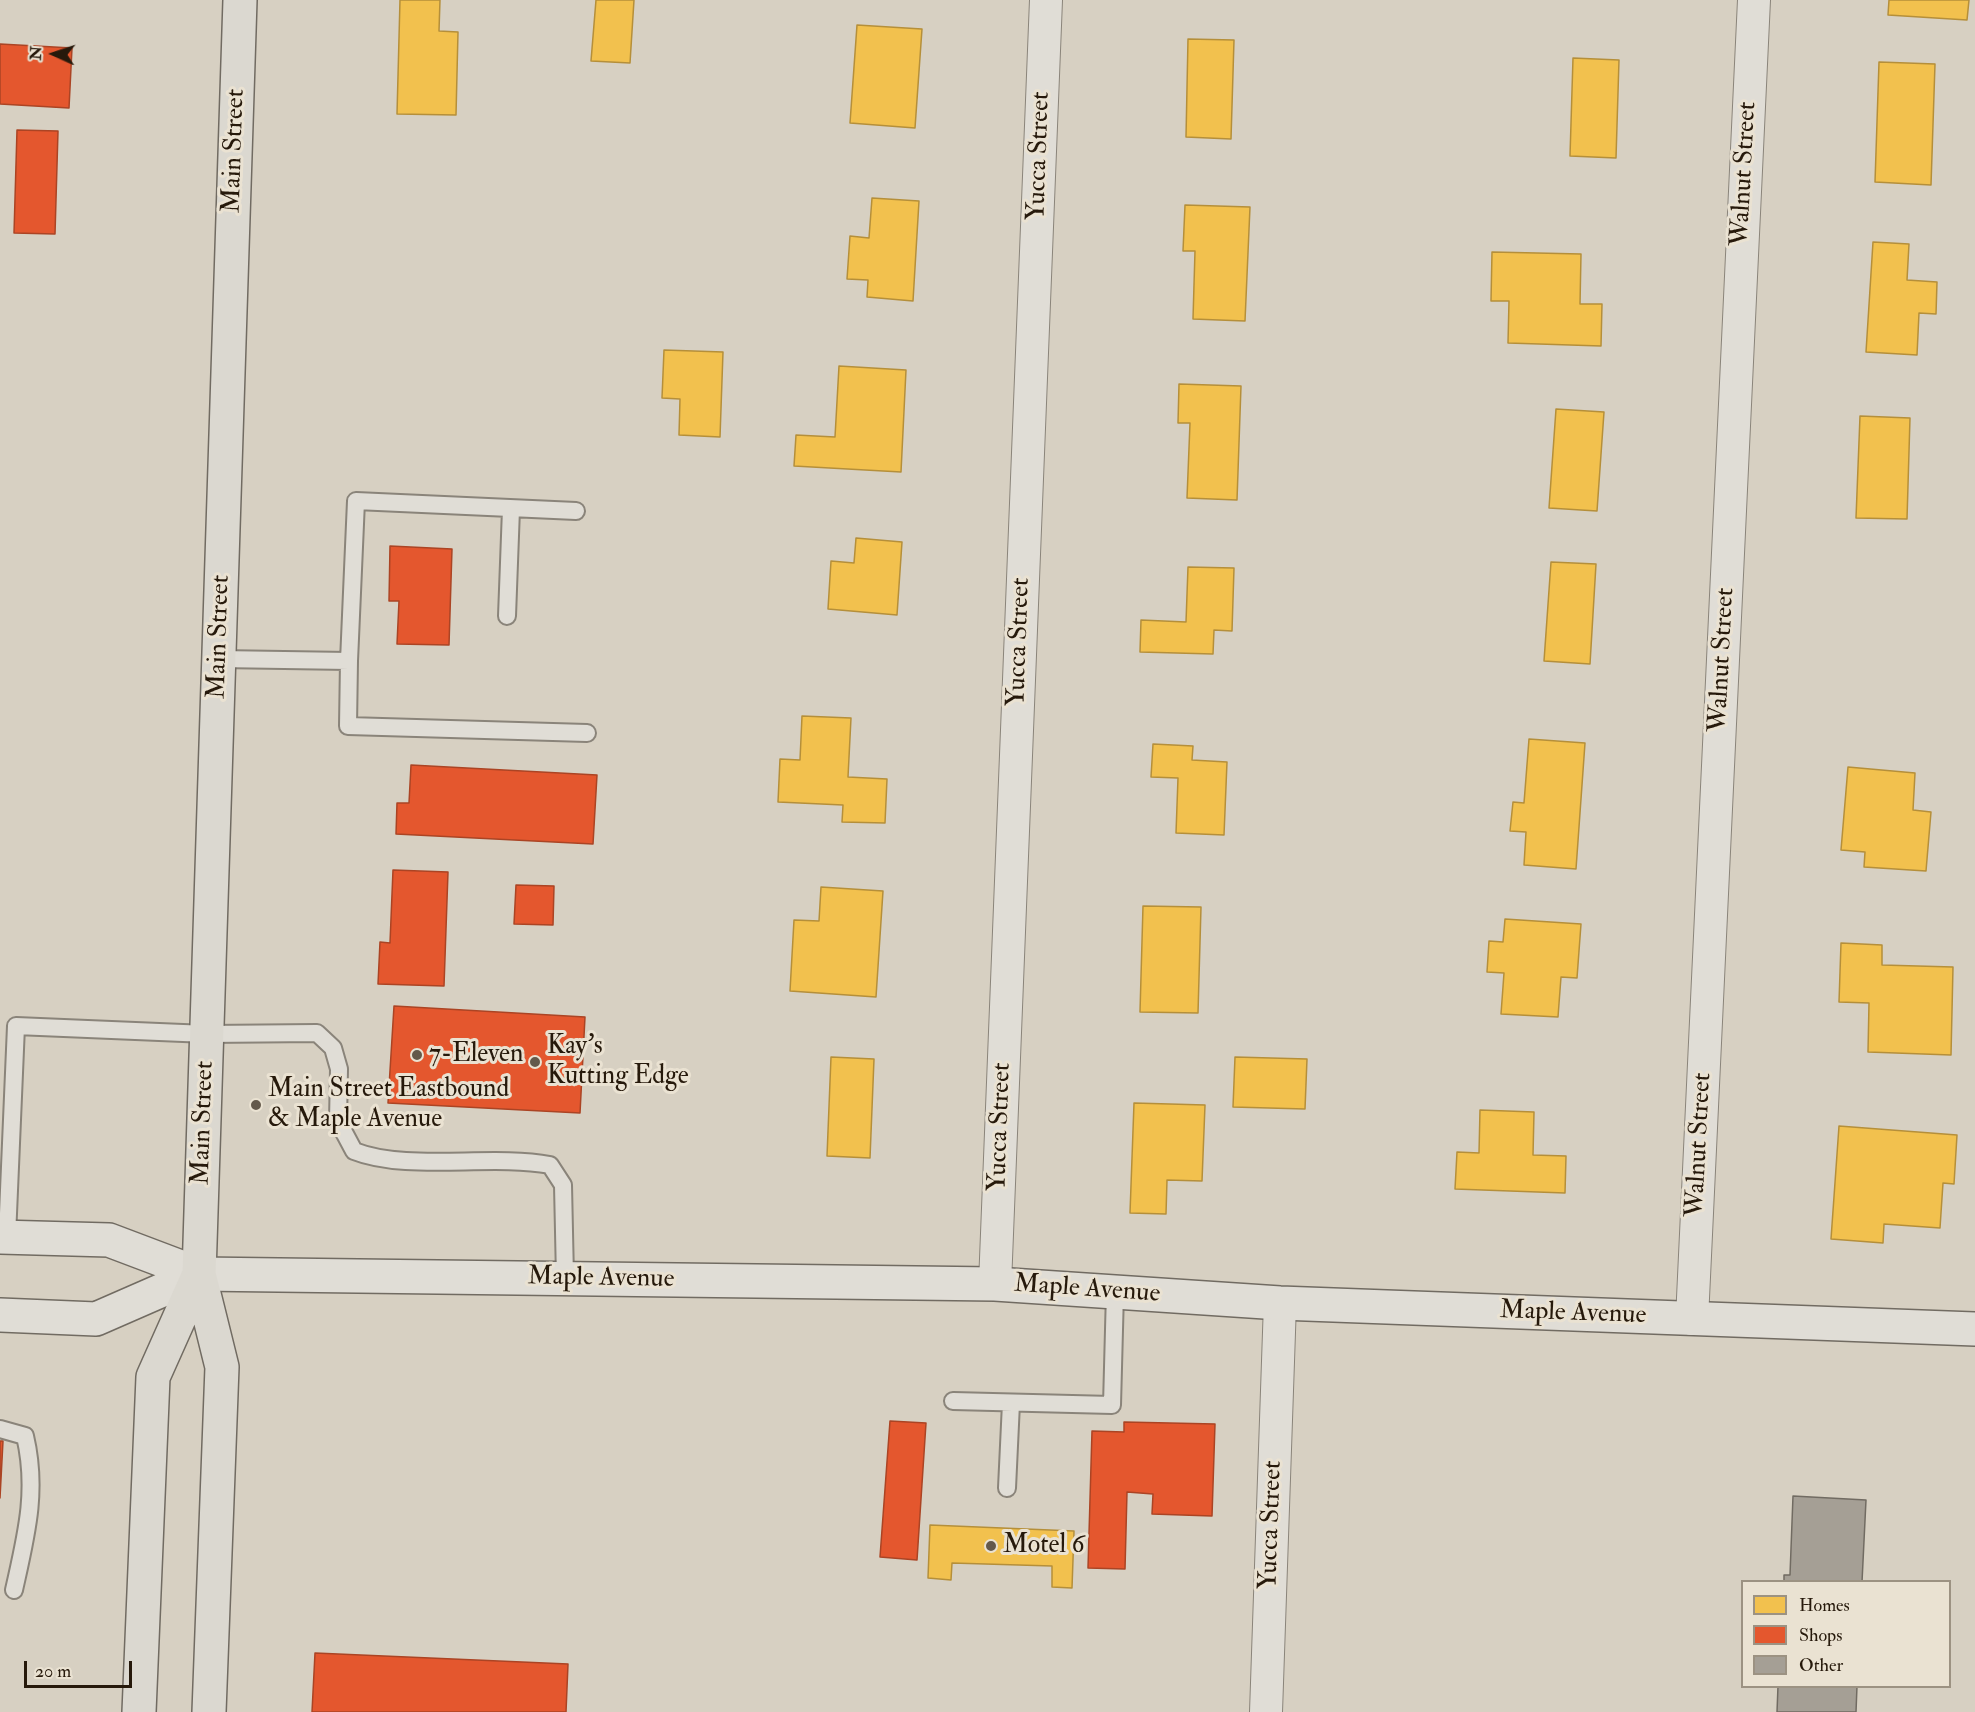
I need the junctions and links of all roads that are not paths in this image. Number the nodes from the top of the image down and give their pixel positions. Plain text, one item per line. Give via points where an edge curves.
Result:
1 (240, 0) edge
2 (1046, 0) edge
3 (1754, 0) edge
4 (511, 509) junction
5 (576, 511) dead end
6 (507, 616) dead end
7 (219, 659) junction
8 (349, 661) junction
9 (587, 733) dead end
10 (207, 1034) junction
11 (5, 1179) edge
12 (4, 1237) edge
13 (199, 1274) junction
14 (565, 1278) junction
15 (994, 1284) junction
16 (1115, 1292) junction
17 (1280, 1303) junction
18 (0, 1315) edge
19 (1692, 1319) junction
20 (1975, 1329) edge
21 (953, 1401) dead end
22 (1011, 1403) junction
23 (0, 1429) edge
24 (1007, 1488) dead end
25 (14, 1590) dead end
26 (139, 1712) edge
27 (209, 1712) edge
28 (1266, 1712) edge

1 - 7 main road, Main Street
2 - 15 street, Yucca Street
3 - 19 street, Walnut Street
4 - 5 lane
4 - 6 lane
4 - 8 lane via 356,501
7 - 8 lane
7 - 10 main road, Main Street
8 - 9 lane via 348,726
10 - 11 lane via 16,1026
10 - 13 main road, Main Street
10 - 14 lane via 316,1033 333,1048 339,1069 338,1121 354,1151 371,1158 527,1161 550,1165 563,1185
11 - 12 lane
12 - 13 street, Maple Avenue via 109,1240
13 - 14 street, Maple Avenue
13 - 18 street, Maple Avenue via 96,1319
13 - 26 main road, Main Street via 153,1377
13 - 27 main road, Main Street via 222,1367
14 - 15 street, Maple Avenue
15 - 16 street, Maple Avenue
16 - 17 street, Maple Avenue
16 - 22 lane via 1113,1406
17 - 19 street, Maple Avenue
17 - 28 street, Yucca Street
19 - 20 street, Maple Avenue
21 - 22 lane
22 - 24 lane
23 - 25 lane via 25,1436 32,1466 31,1502

